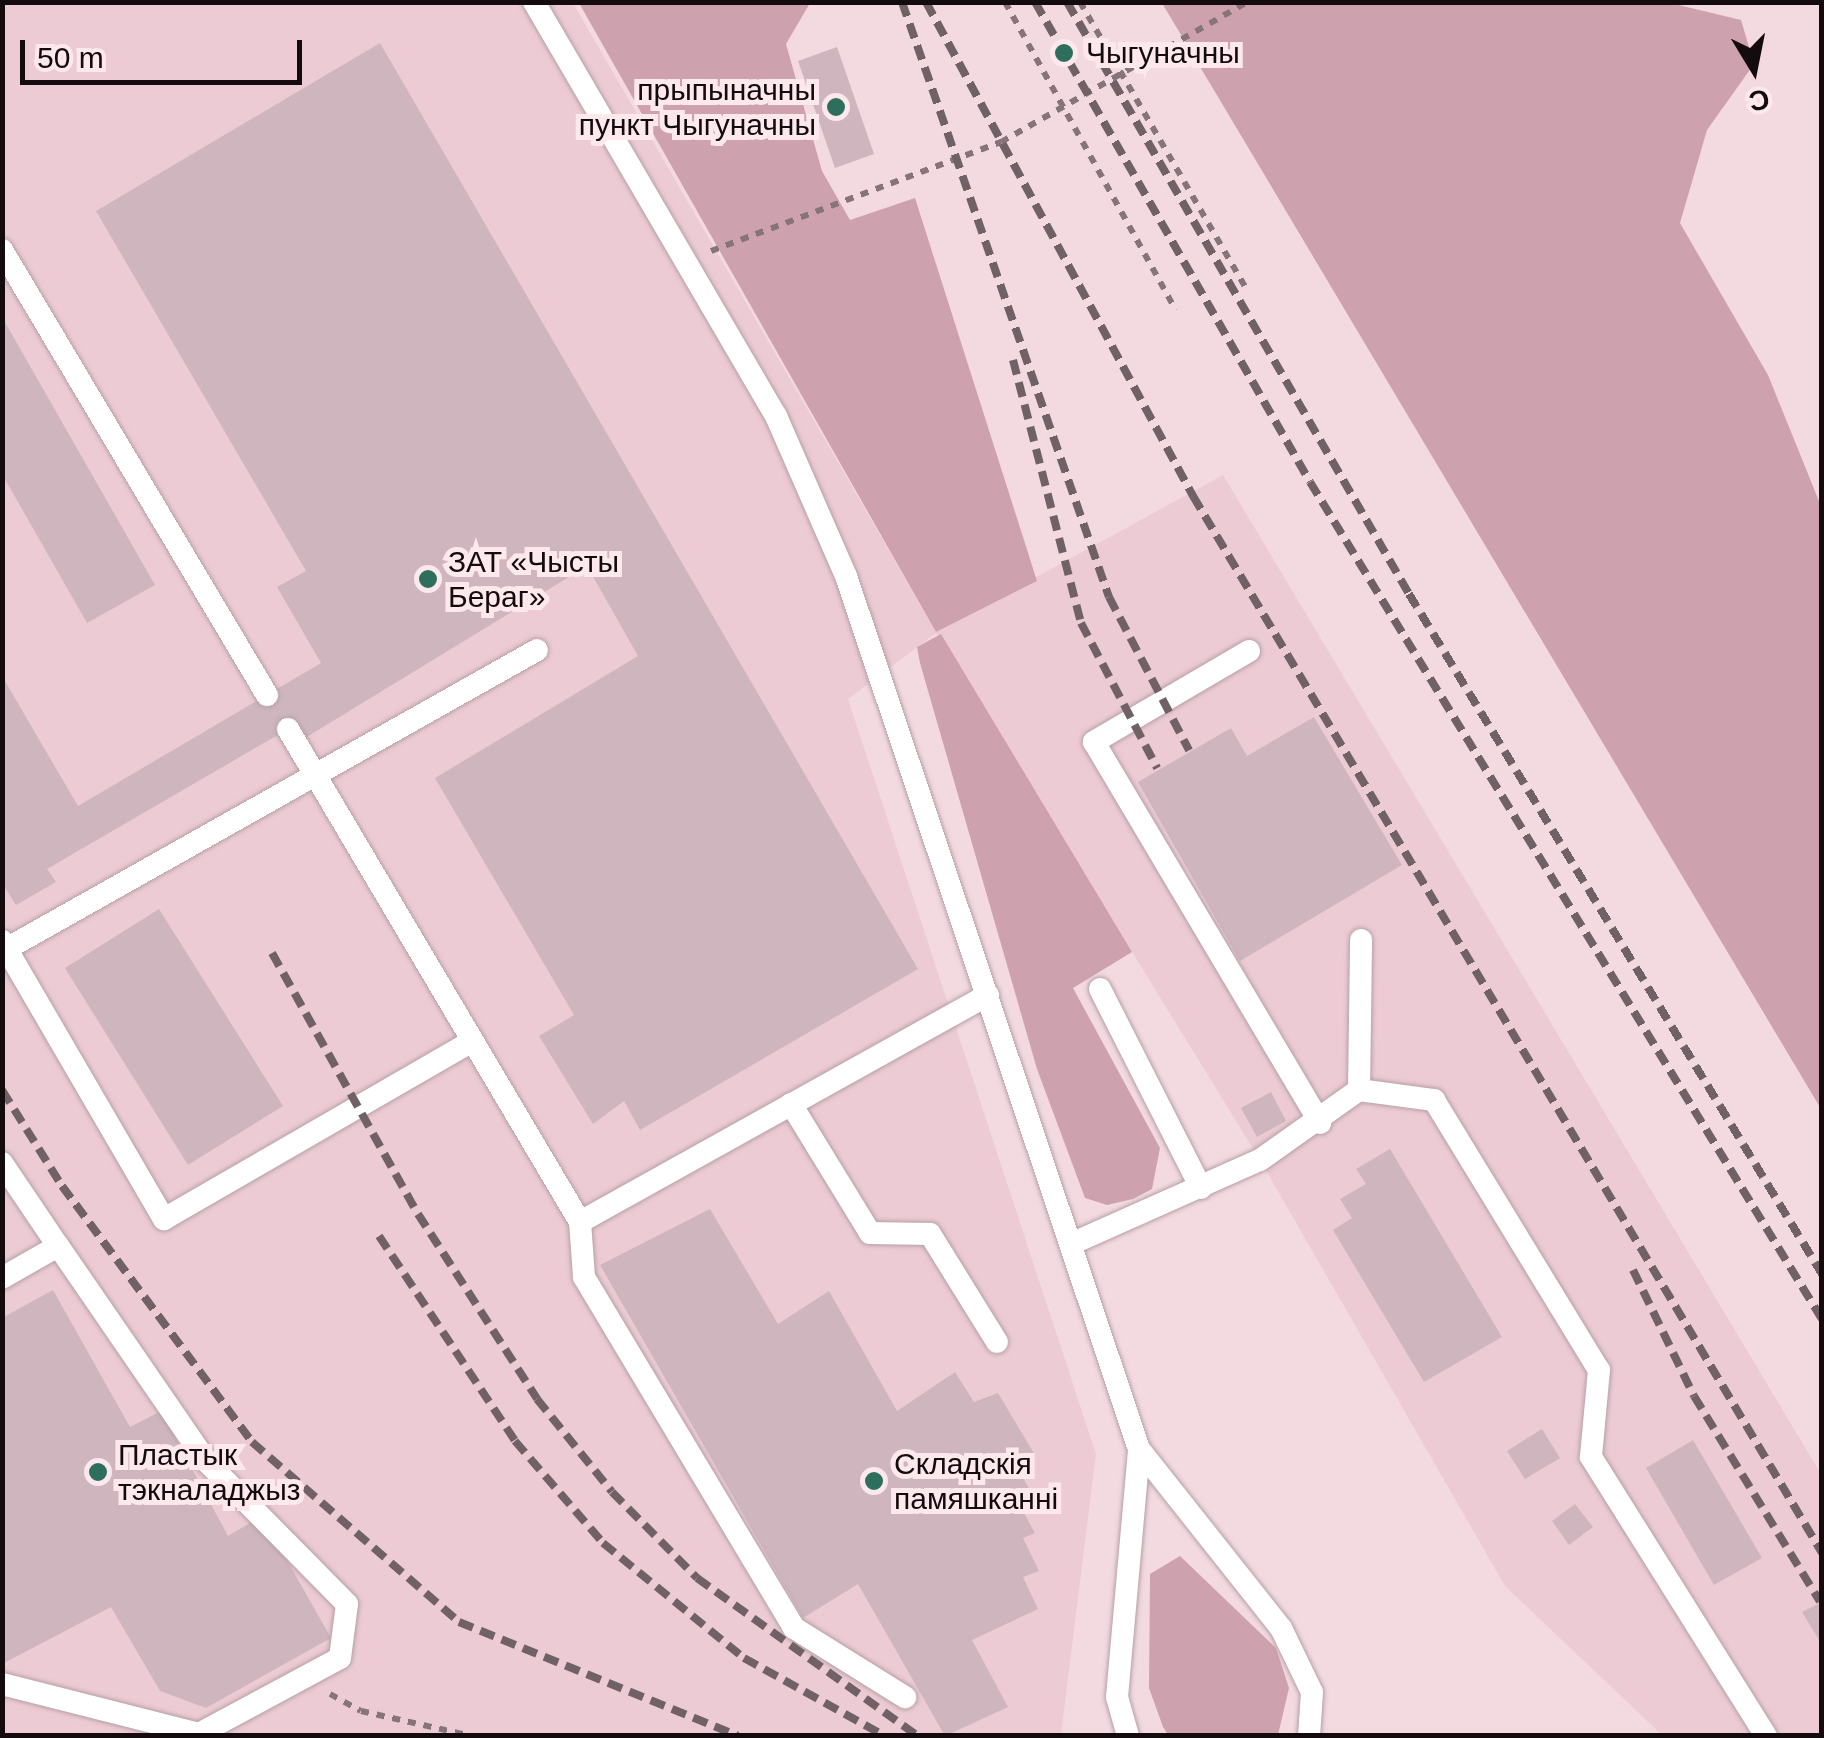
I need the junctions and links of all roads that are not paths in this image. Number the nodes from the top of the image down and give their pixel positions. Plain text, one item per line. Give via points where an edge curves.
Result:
1 (534, 2) edge
2 (2, 250) edge
3 (537, 650) dead end
4 (1249, 651) dead end
5 (267, 695) dead end
6 (288, 729) dead end
7 (316, 778) junction
8 (1361, 940) dead end
9 (5, 945) edge
10 (1100, 990) dead end
11 (988, 995) junction
12 (472, 1041) junction
13 (1359, 1090) junction
14 (791, 1104) junction
15 (1320, 1123) junction
16 (2, 1163) edge
17 (1202, 1188) junction
18 (580, 1222) junction
19 (1070, 1244) junction
20 (58, 1246) junction
21 (2, 1278) edge
22 (997, 1342) dead end
23 (1140, 1449) junction
24 (2, 1684) edge
25 (905, 1697) dead end
26 (1128, 1736) edge
27 (1310, 1736) edge
28 (1766, 1736) edge

1 - 11 lane via 776,416 846,576
2 - 5 lane
3 - 7 lane
4 - 15 lane via 1094,742
6 - 7 lane
7 - 9 lane
7 - 12 lane
8 - 13 lane
9 - 12 lane via 164,1218
10 - 17 lane
11 - 14 lane
11 - 19 lane
12 - 18 lane
13 - 15 lane
13 - 28 lane via 1434,1100 1599,1370 1591,1458
14 - 18 lane
14 - 22 lane via 870,1232 930,1234
15 - 17 lane
16 - 20 lane
17 - 19 lane
18 - 25 lane via 584,1276 794,1628
19 - 23 lane
20 - 21 lane
20 - 24 lane via 206,1461 348,1604 340,1658 198,1734
23 - 26 lane via 1117,1697
23 - 27 lane via 1282,1628 1312,1692

